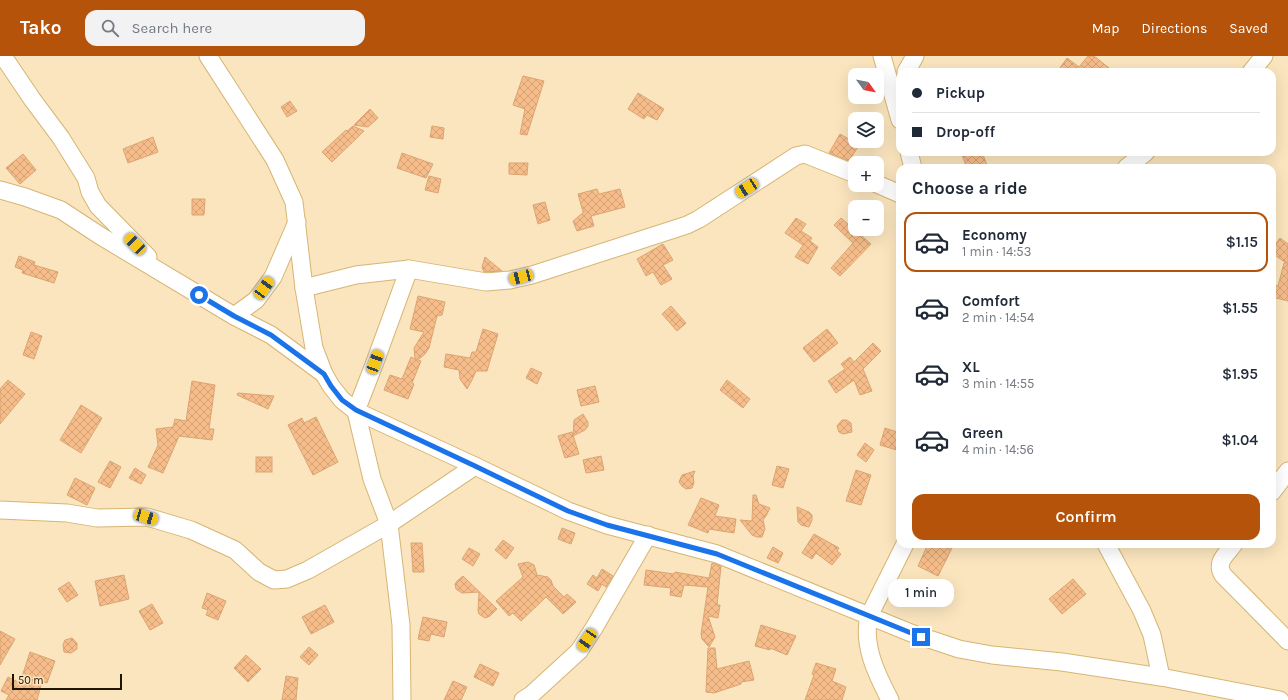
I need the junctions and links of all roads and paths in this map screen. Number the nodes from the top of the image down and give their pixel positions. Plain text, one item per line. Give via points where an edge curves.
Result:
1 (3, 56) edge
2 (208, 56) edge
3 (882, 56) edge
4 (915, 56) edge
5 (1264, 56) edge
6 (908, 68) edge
7 (1254, 68) edge
8 (896, 89) edge
9 (1141, 156) edge
10 (1131, 164) edge
11 (848, 171) edge
12 (884, 187) edge
13 (0, 190) edge
14 (896, 192) edge
15 (297, 222) junction
16 (409, 269) junction
17 (165, 274) junction
18 (304, 288) junction
19 (234, 316) junction
20 (324, 374) junction
21 (356, 410) junction
22 (475, 466) junction
23 (1288, 471) edge
24 (1276, 487) edge
25 (0, 510) edge
26 (389, 524) junction
27 (648, 535) junction
28 (903, 548) edge
29 (1108, 548) edge
30 (1231, 548) edge
31 (869, 616) junction
32 (1288, 641) edge
33 (1161, 677) junction
34 (402, 700) edge
35 (523, 700) edge
36 (890, 700) edge
37 (1280, 700) edge

1 - 17 street via 62,138 86,178 98,206
2 - 15 street via 275,160 294,202
3 - 8 street
4 - 6 street
5 - 7 street
9 - 10 street
11 - 16 street via 805,154 796,156 687,225 510,280 486,282
12 - 14 street
13 - 17 street via 61,210
15 - 18 street
15 - 19 street via 273,277 256,300
16 - 18 street via 356,275
16 - 21 street
17 - 19 street
18 - 20 street via 314,348
19 - 20 street via 271,335
20 - 21 street via 342,400
21 - 22 street
21 - 26 street via 372,479
22 - 26 street
22 - 27 street via 568,511 607,525
23 - 24 street
25 - 26 street via 67,513 97,518 146,517 191,530 235,550 259,572 274,580 288,579 308,570
26 - 34 street via 401,626
27 - 31 street via 717,554
27 - 35 street via 579,651
28 - 31 street
29 - 33 street via 1152,634
30 - 32 street via 1220,562 1219,569
31 - 33 street via 959,649
31 - 36 street via 866,627 870,650
33 - 37 street

